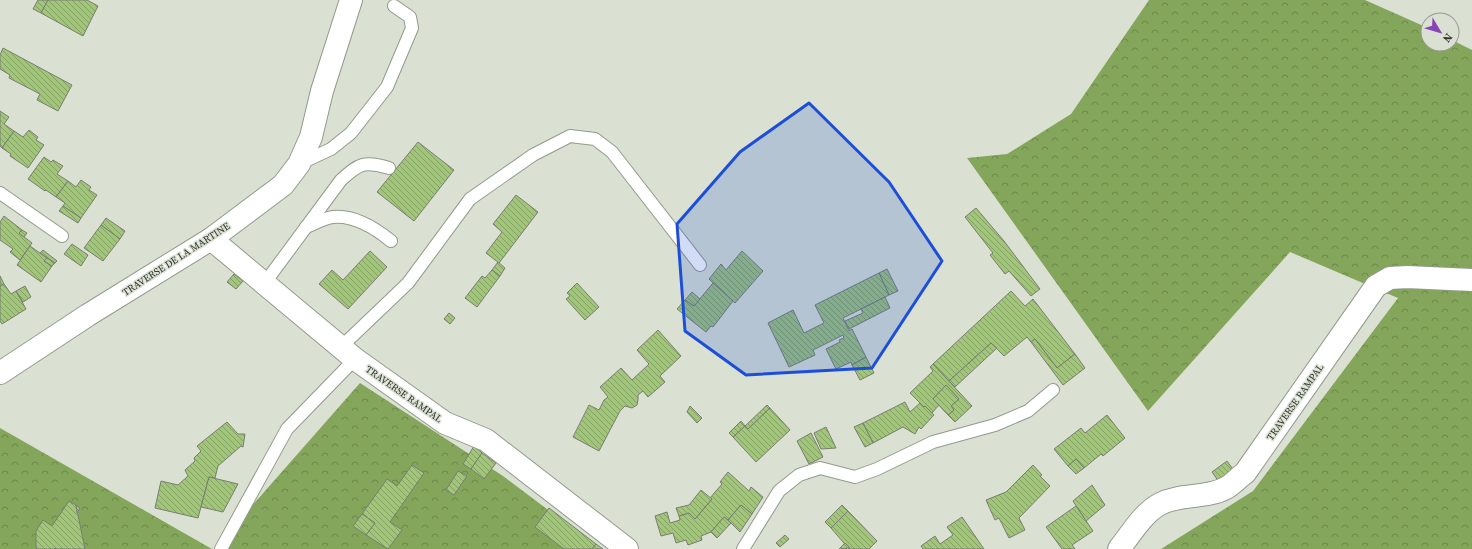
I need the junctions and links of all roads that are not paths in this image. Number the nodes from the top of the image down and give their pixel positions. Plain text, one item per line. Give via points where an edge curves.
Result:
1 (351, 0) edge
2 (394, 6) dead end
3 (300, 164) junction
4 (389, 168) dead end
5 (0, 193) edge
6 (306, 227) junction
7 (62, 236) dead end
8 (211, 239) junction
9 (390, 241) dead end
10 (700, 265) dead end
11 (1472, 280) edge
12 (264, 284) junction
13 (348, 353) junction
14 (2, 368) edge
15 (1053, 390) dead end
16 (221, 549) edge
17 (627, 549) edge
18 (743, 549) edge
19 (1119, 549) edge

1 - 3 street, TRAVERSE DE LA MARTINE via 322,91 311,137
2 - 3 lane via 410,17 412,28 387,87 351,132 331,148
3 - 8 street, TRAVERSE DE LA MARTINE via 283,185
4 - 6 lane via 372,163 356,166 340,180
5 - 7 lane
6 - 9 lane via 332,217 350,218 379,232
6 - 12 lane
8 - 12 street, TRAVERSE RAMPAL
8 - 14 street, TRAVERSE DE LA MARTINE
10 - 13 lane via 612,152 595,139 570,136 533,155 470,199 408,283
11 - 19 street, TRAVERSE RAMPAL via 1390,278 1376,286 1245,473 1226,488 1201,495 1174,498 1160,504 1148,513
12 - 13 street, TRAVERSE RAMPAL
13 - 16 lane via 329,387 287,429
13 - 17 street, TRAVERSE RAMPAL via 445,423 486,440
15 - 18 lane via 1028,411 995,425 933,442 855,477 820,468 799,475 779,491

